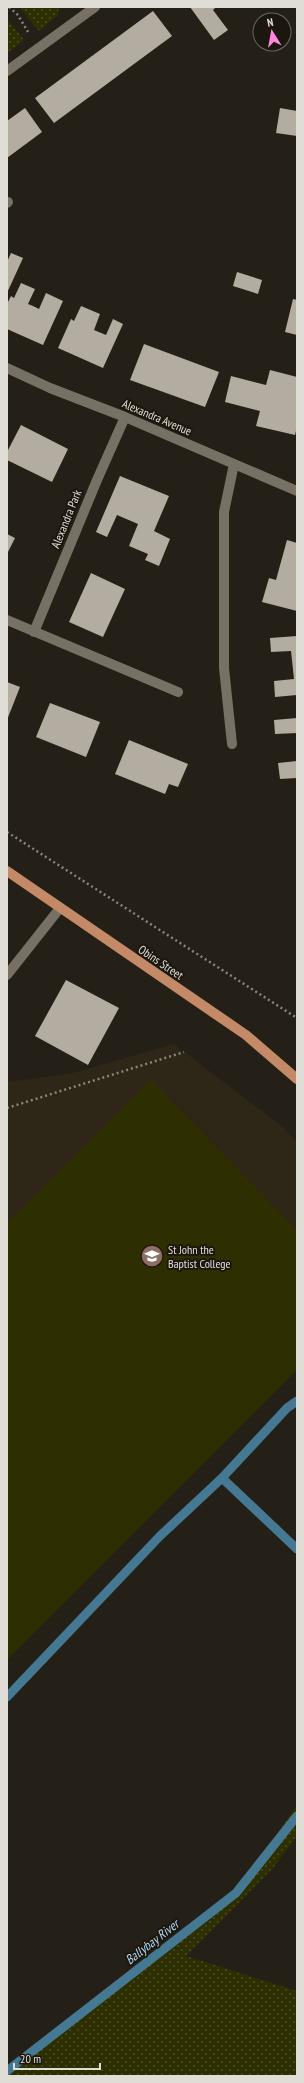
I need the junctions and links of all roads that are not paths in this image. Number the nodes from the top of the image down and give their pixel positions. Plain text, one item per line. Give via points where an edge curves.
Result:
1 (95, 7) edge
2 (7, 71) edge
3 (7, 368) edge
4 (125, 417) junction
5 (234, 464) junction
6 (297, 491) edge
7 (7, 620) edge
8 (34, 632) junction
9 (178, 692) dead end
10 (232, 744) dead end
11 (7, 871) edge
12 (60, 908) junction
13 (7, 976) edge
14 (297, 1079) edge

1 - 2 street
3 - 4 street, Alexandra Avenue
4 - 5 street, Alexandra Avenue
4 - 8 street, Alexandra Park
5 - 6 street, Alexandra Avenue
5 - 10 street via 224,512 224,668
7 - 8 street
8 - 9 street
11 - 12 main road, Obins Street
12 - 13 street
12 - 14 main road, Obins Street via 246,1035

